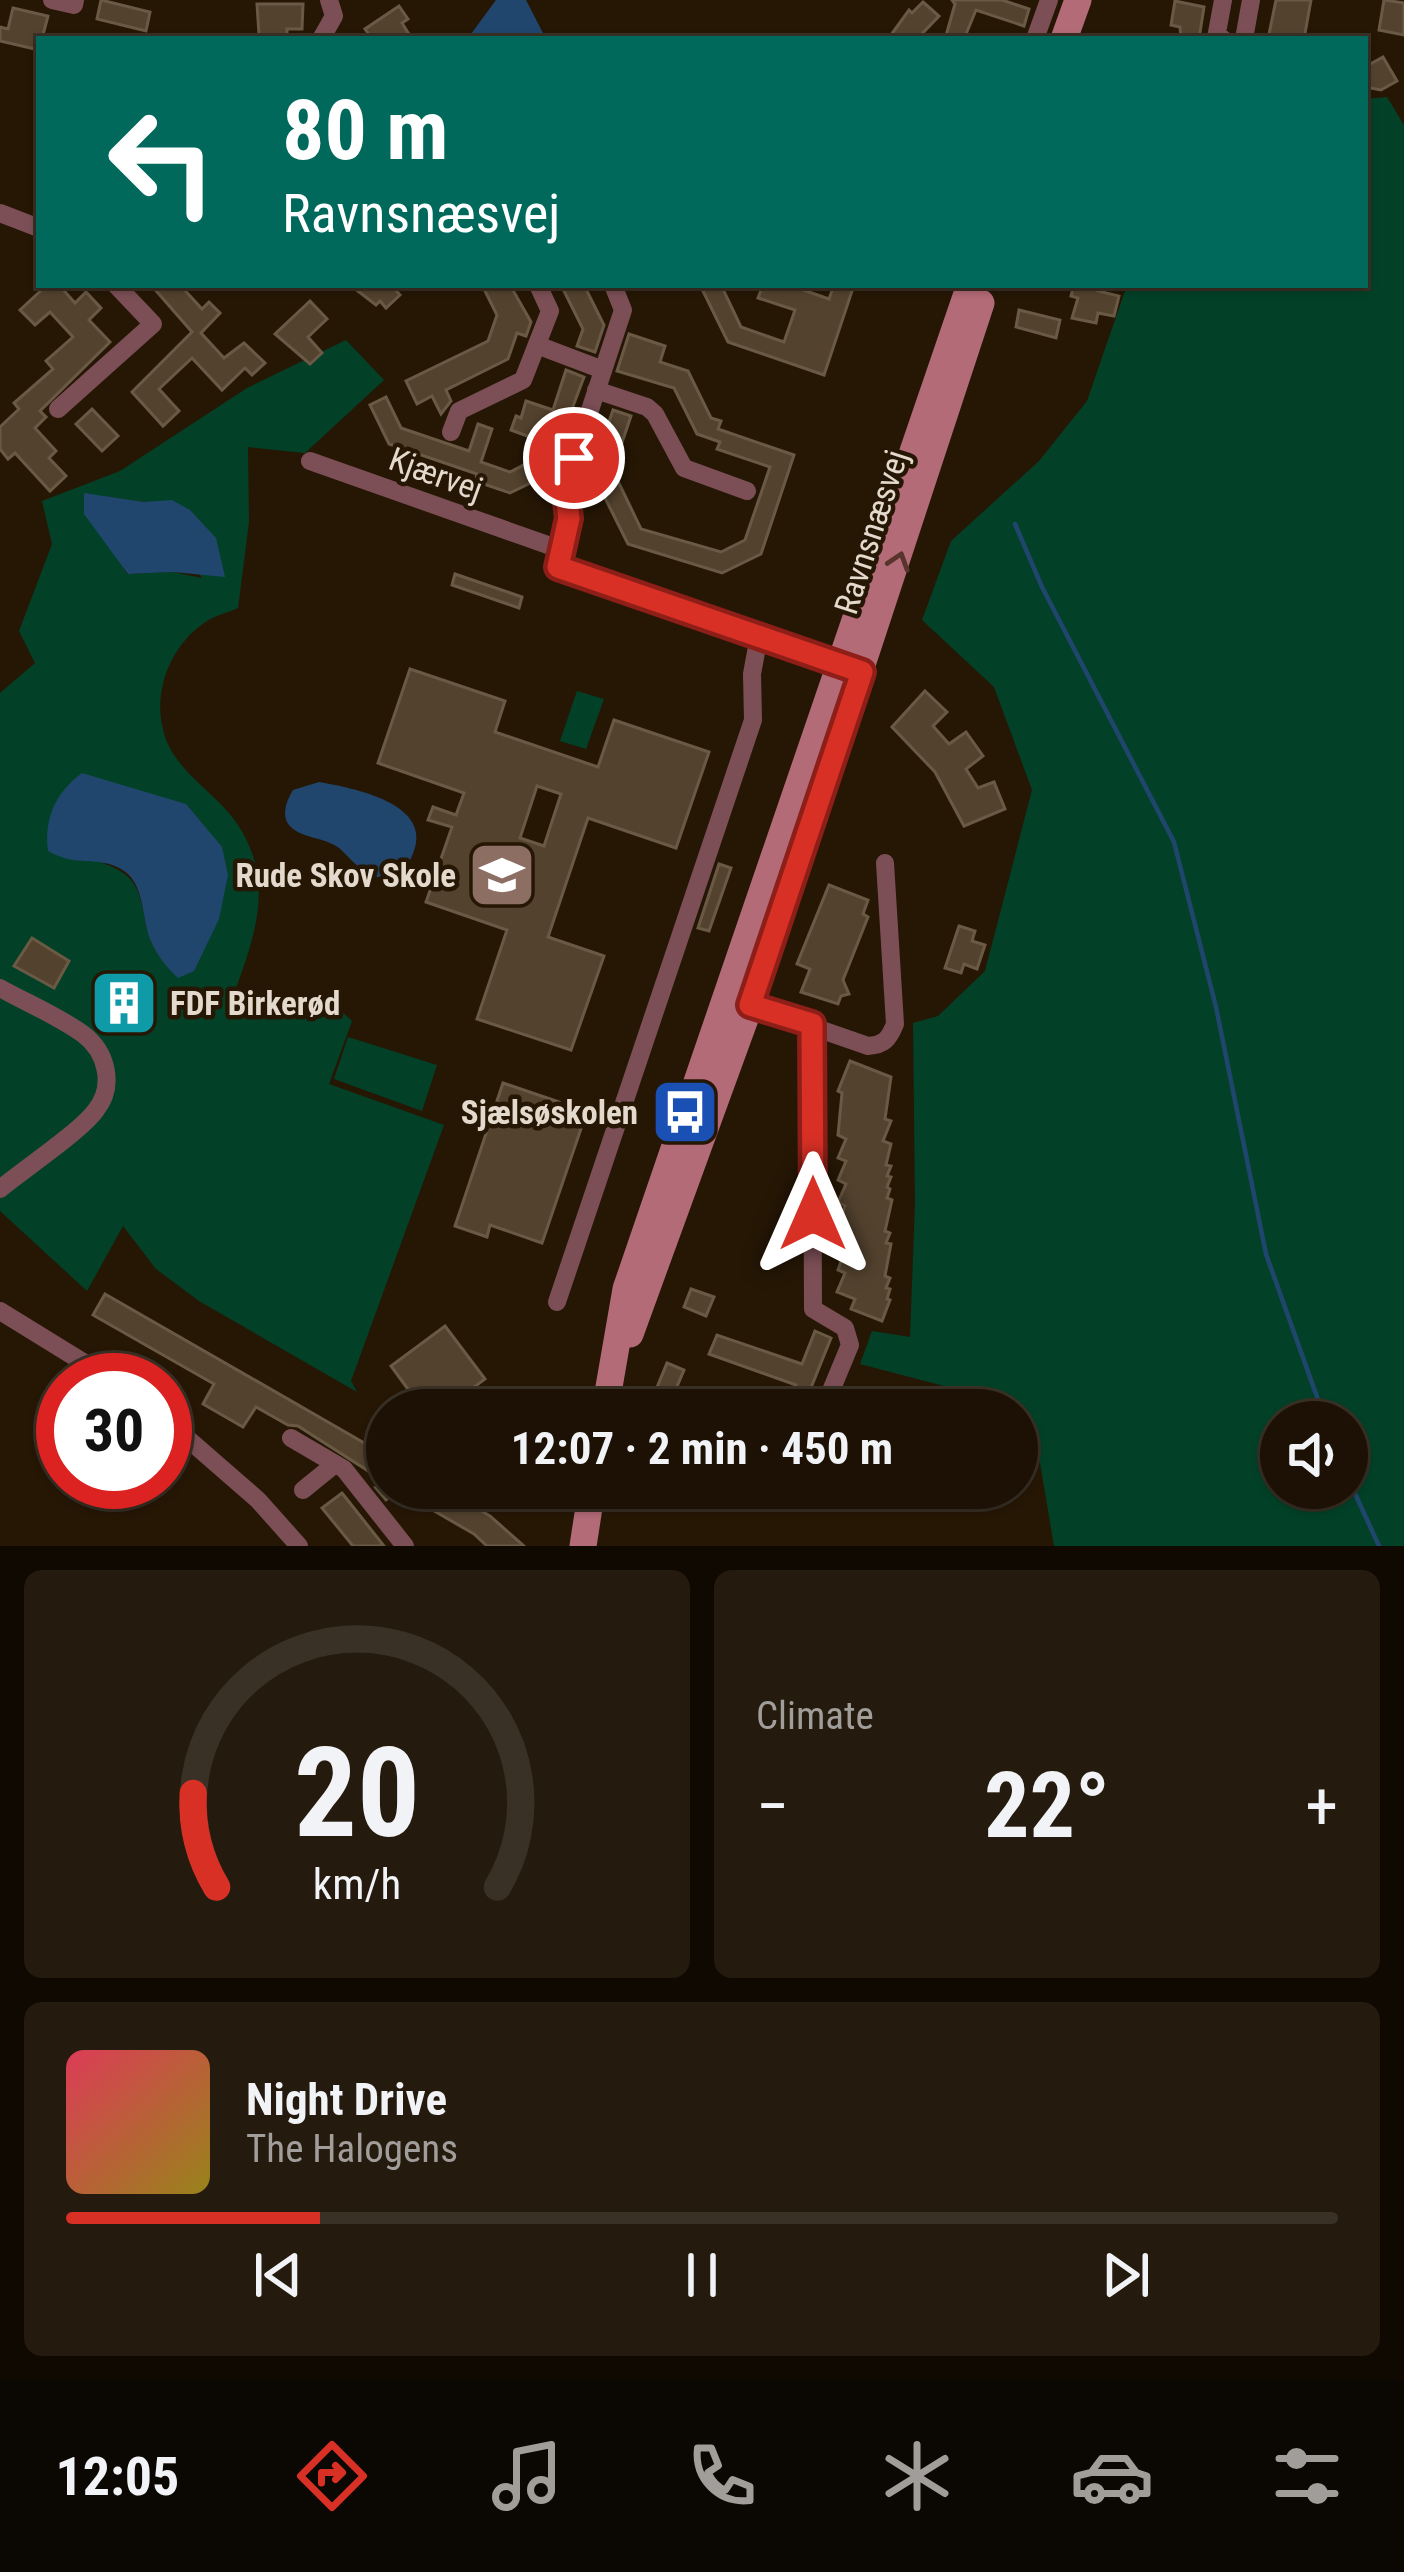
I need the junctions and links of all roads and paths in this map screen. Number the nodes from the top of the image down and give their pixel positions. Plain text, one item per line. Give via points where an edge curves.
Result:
1 (52, 0) edge
2 (75, 0) edge
3 (329, 0) edge
4 (1048, 0) edge
5 (1078, 0) edge
6 (1223, 0) edge
7 (1251, 0) edge
8 (323, 36) edge
9 (1036, 36) edge
10 (1065, 36) edge
11 (1216, 36) edge
12 (1245, 36) edge
13 (0, 213) edge
14 (36, 227) edge
15 (119, 288) edge
16 (539, 288) edge
17 (614, 288) edge
18 (969, 288) edge
19 (985, 288) edge
20 (537, 345) junction
21 (603, 370) junction
22 (596, 390) junction
23 (58, 409) dead end
24 (451, 432) dead end
25 (310, 461) dead end
26 (737, 494) dead end
27 (562, 550) junction
28 (759, 636) junction
29 (851, 668) junction
30 (885, 863) dead end
31 (0, 988) edge
32 (737, 1001) junction
33 (812, 1024) junction
34 (0, 1189) edge
35 (557, 1302) dead end
36 (0, 1311) edge
37 (68, 1353) edge
38 (608, 1389) edge
39 (832, 1389) edge
40 (291, 1438) dead end
41 (192, 1443) edge
42 (335, 1464) junction
43 (303, 1490) dead end
44 (589, 1509) edge
45 (299, 1546) edge
46 (406, 1546) edge
47 (583, 1546) edge

1 - 2 street
3 - 8 street via 334,16
4 - 9 street
5 - 10 main road
6 - 11 street
7 - 12 street
13 - 14 street
15 - 23 street via 153,324
16 - 20 street via 550,311
17 - 21 street via 623,310
18 - 29 main road, Ravnsnæsvej
29 -> 19 main road, Ravnsnæsvej
20 - 21 street
20 - 24 street via 523,380 459,411
21 - 22 street
22 - 26 street via 647,407 684,468
22 - 27 street via 565,486
25 - 27 street, Kjærvej
27 - 28 street, Kjærvej via 558,567
28 - 29 street, Kjærvej
28 - 35 street via 753,720
29 - 32 main road, Ravnsnæsvej
30 - 33 street via 890,1037 868,1046
31 - 34 street via 85,1036 107,1071 96,1111
32 - 33 street
32 - 38 main road, Ravnsnæsvej via 626,1289
33 - 39 street via 813,1309 845,1328 850,1345
36 - 37 street
40 - 42 street
41 - 45 street
42 - 43 street
42 - 46 street
44 - 47 main road

